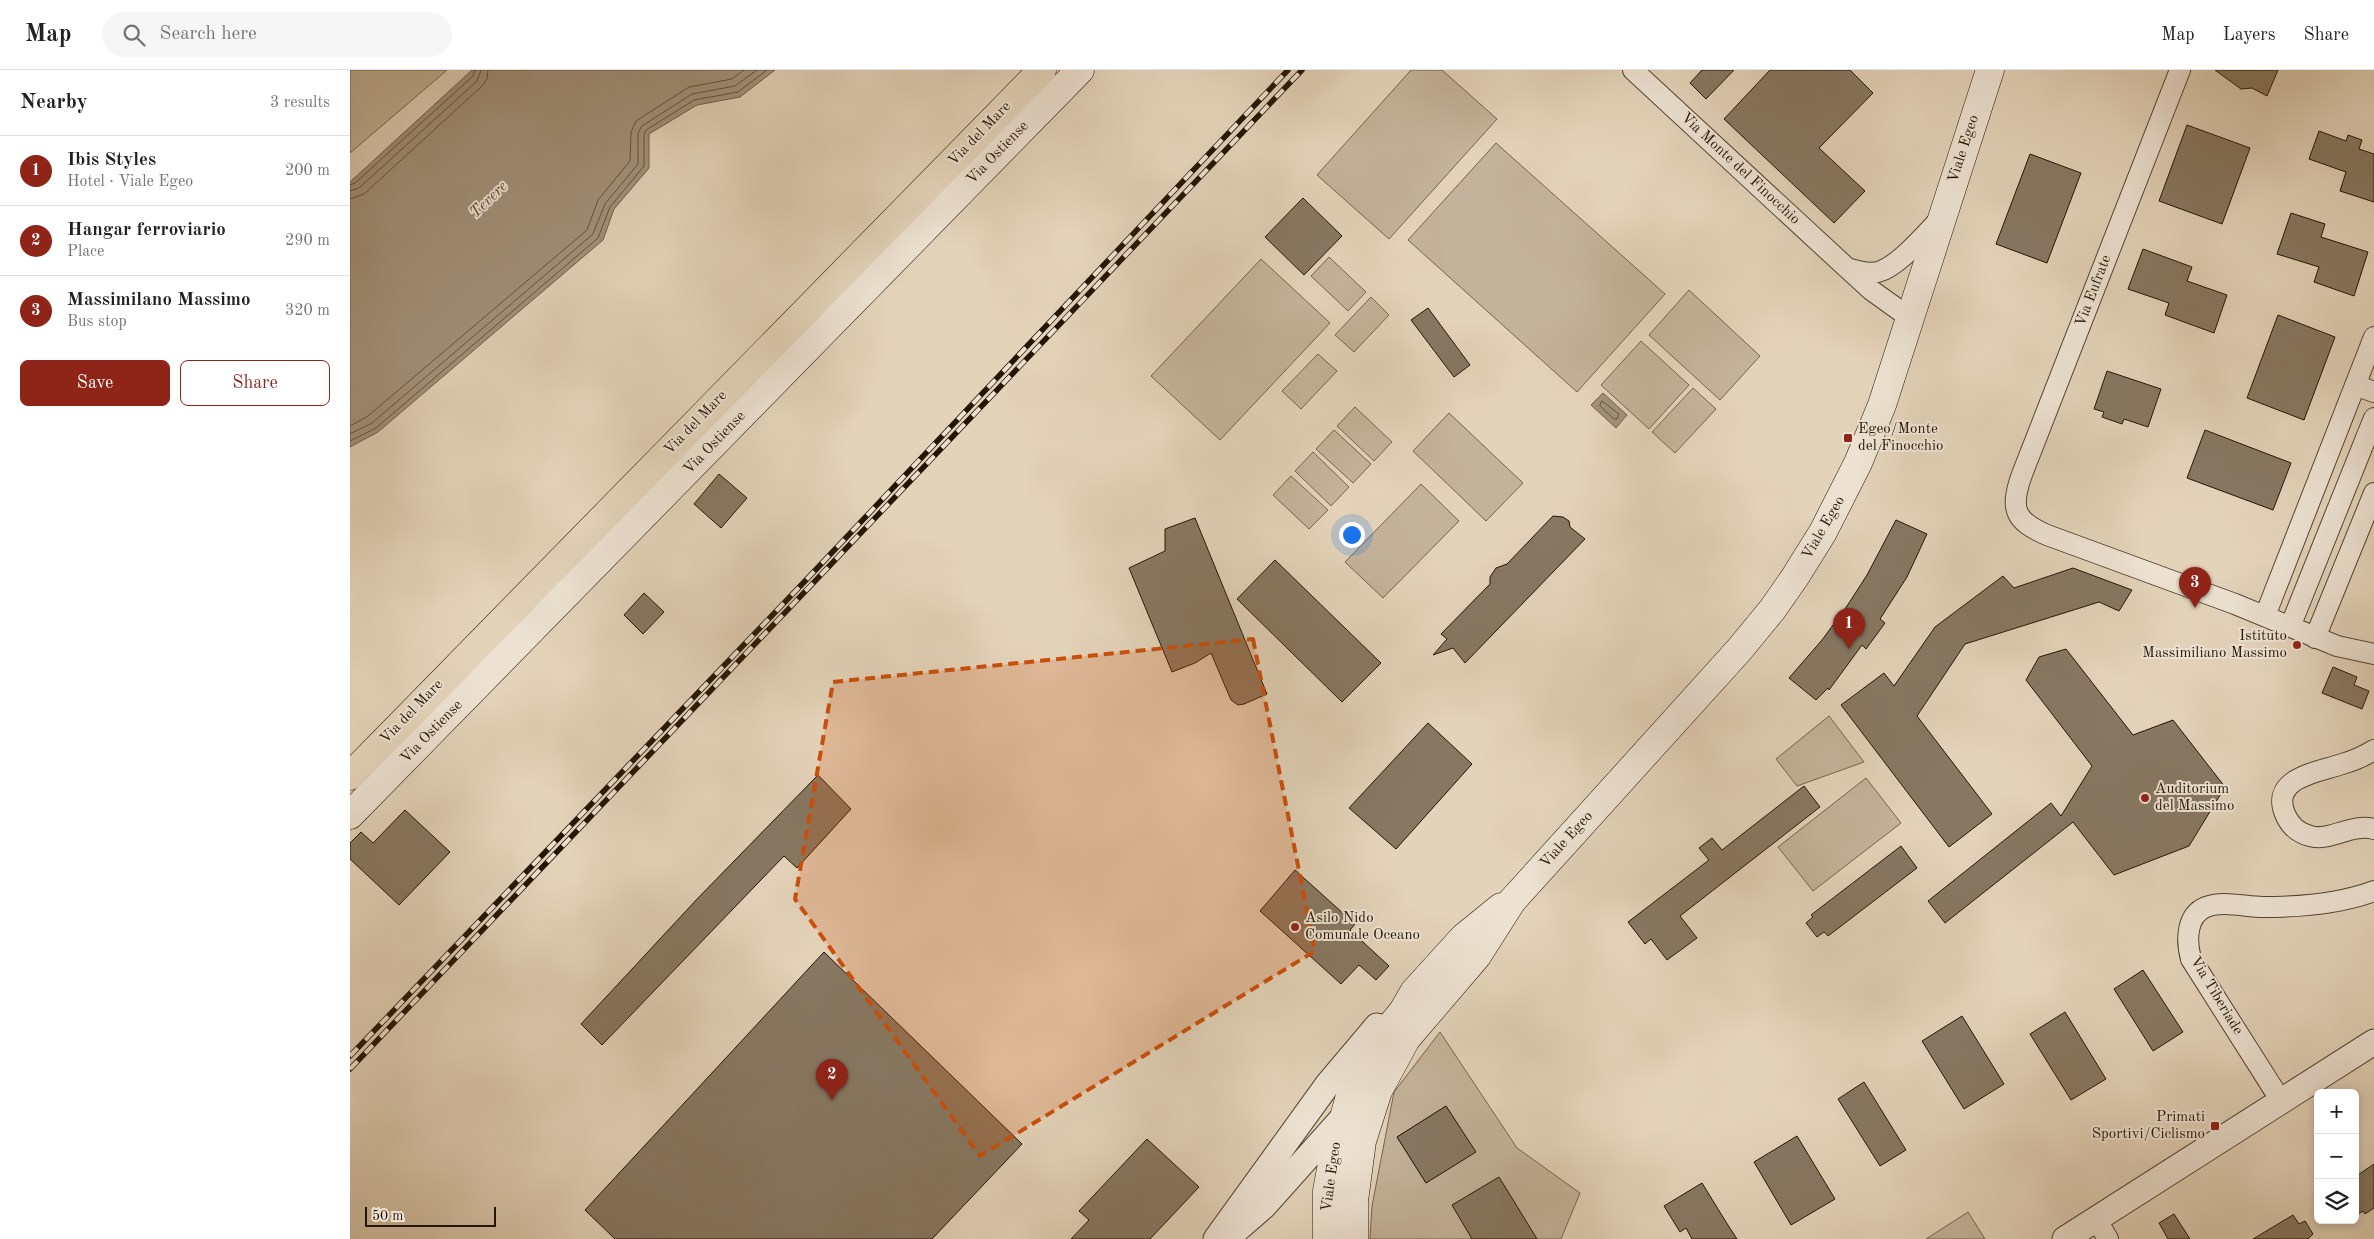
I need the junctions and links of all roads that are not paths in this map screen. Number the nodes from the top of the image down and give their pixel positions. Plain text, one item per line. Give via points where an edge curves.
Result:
1 (1042, 70) edge
2 (1080, 70) edge
3 (1633, 70) edge
4 (1990, 70) edge
5 (2180, 70) edge
6 (1942, 217) junction
7 (1847, 268) junction
8 (1910, 318) junction
9 (2374, 337) edge
10 (2355, 385) junction
11 (2374, 392) edge
12 (2374, 418) edge
13 (2374, 493) edge
14 (2307, 512) junction
15 (2332, 522) junction
16 (2358, 532) junction
17 (2265, 616) junction
18 (2290, 627) junction
19 (2315, 638) junction
20 (2374, 654) edge
21 (2374, 750) edge
22 (350, 776) edge
23 (350, 815) edge
24 (2374, 829) edge
25 (2374, 891) edge
26 (1512, 901) junction
27 (1414, 992) junction
28 (2374, 1042) edge
29 (1389, 1067) junction
30 (2281, 1101) junction
31 (1343, 1116) junction
32 (1296, 1131) junction
33 (1362, 1141) junction
34 (2102, 1229) edge
35 (1216, 1239) edge
36 (1226, 1239) edge
37 (1328, 1239) edge
38 (1354, 1239) edge
39 (2065, 1239) edge

1 - 22 main road, Via del Mare
2 - 23 main road, Via Ostiense
3 - 7 street, Via Monte del Finocchio
4 - 6 main road, Viale Egeo
5 - 17 street, Via Eufrate via 2021,477 2015,499 2017,512 2025,524 2047,535
6 - 7 street via 1885,269 1863,272
6 - 8 main road, Viale Egeo
7 - 8 street, Via Monte del Finocchio
8 - 26 main road, Viale Egeo via 1882,404 1858,463 1823,532 1785,592 1739,650
9 - 10 street
10 - 11 street
10 - 14 street
12 - 15 street
13 - 16 street
14 - 15 street
14 - 17 street
15 - 16 street
15 - 18 street
16 - 19 street
17 - 18 street
18 - 19 street
19 - 20 street via 2347,650
21 - 24 street via 2344,764 2296,779 2286,791 2283,806 2291,826 2309,836 2319,837 2356,828
25 - 30 street, Via Tiberiade via 2298,906 2211,906 2198,912 2191,924 2188,942 2191,958
26 - 27 main road, Viale Egeo via 1473,929
26 - 29 main road, Viale Egeo via 1477,956 1415,1027
27 - 31 main road, Viale Egeo via 1365,1061
27 - 32 street via 1393,1009 1360,1045
28 - 30 street
29 - 31 street, Viale Egeo
29 - 33 main road, Viale Egeo via 1373,1103
30 - 34 street
31 - 32 street via 1323,1115
31 - 33 street, Viale Egeo
31 - 36 street via 1264,1206
31 - 37 main road, Viale Egeo via 1328,1181
32 - 35 street
33 - 38 main road, Viale Egeo via 1354,1201
34 - 39 street

